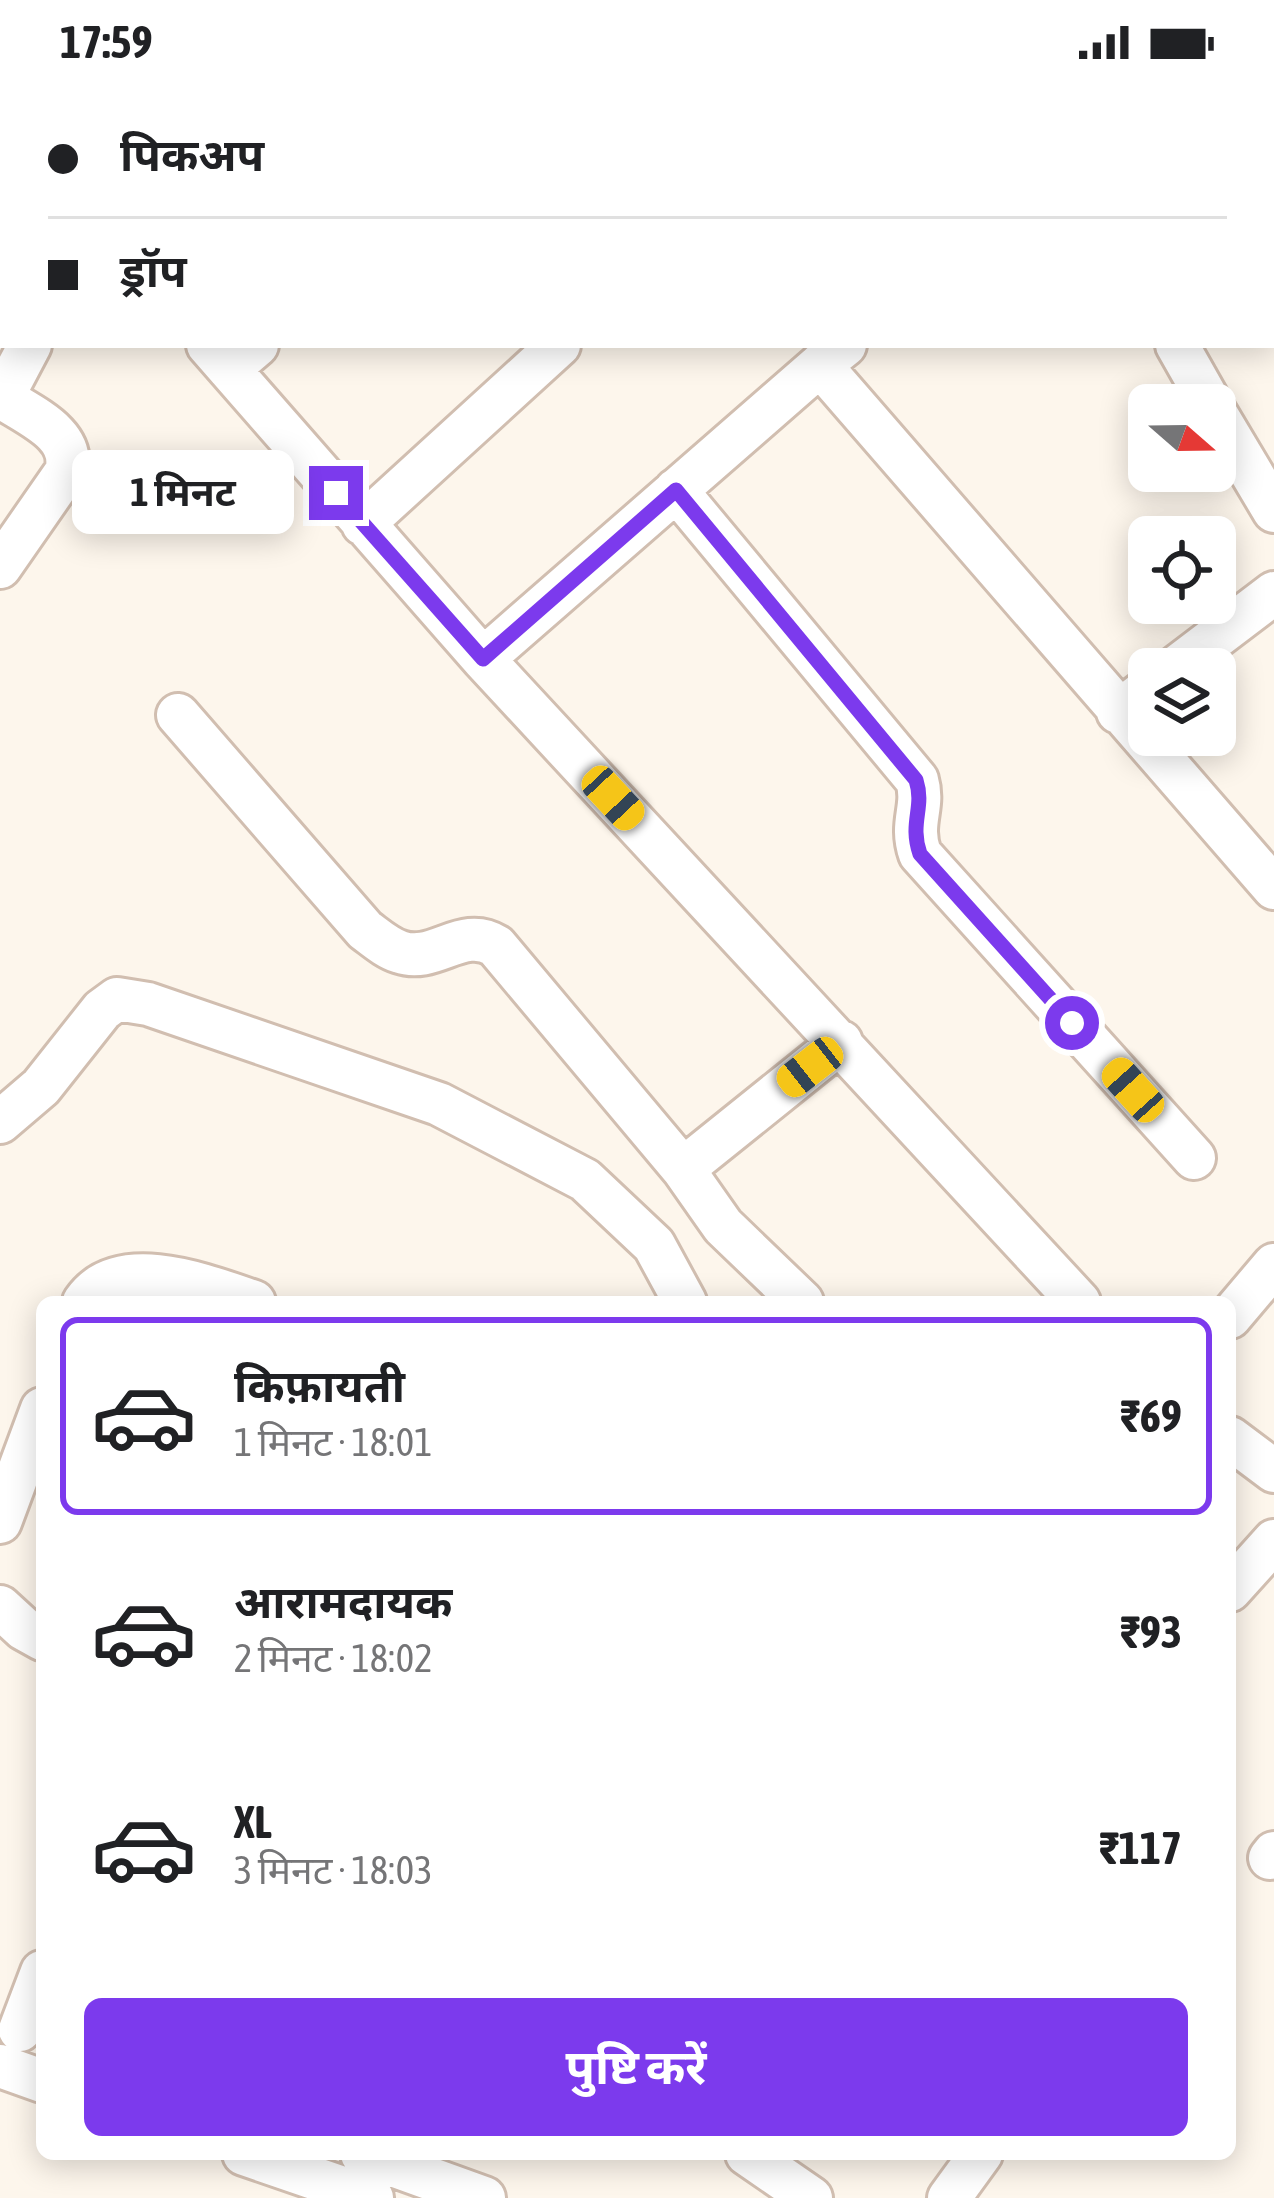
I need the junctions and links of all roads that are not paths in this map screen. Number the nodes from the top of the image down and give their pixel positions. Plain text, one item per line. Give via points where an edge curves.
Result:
1 (27, 348) edge
2 (556, 348) edge
3 (1179, 348) edge
4 (231, 353) edge
5 (833, 355) edge
6 (1199, 384) edge
7 (1, 397) edge
8 (1236, 447) edge
9 (676, 490) junction
10 (1274, 511) edge
11 (363, 524) junction
12 (0, 568) edge
13 (1274, 593) edge
14 (1202, 648) edge
15 (483, 659) junction
16 (1128, 693) edge
17 (178, 715) dead end
18 (1176, 756) edge
19 (1274, 888) edge
20 (842, 1042) junction
21 (0, 1122) edge
22 (1194, 1158) dead end
23 (682, 1168) junction
24 (1274, 1265) edge
25 (89, 1296) edge
26 (236, 1296) edge
27 (682, 1296) edge
28 (796, 1296) edge
29 (1071, 1296) edge
30 (1236, 1310) edge
31 (36, 1425) edge
32 (1236, 1442) edge
33 (1274, 1471) edge
34 (0, 1522) edge
35 (1274, 1541) edge
36 (1236, 1583) edge
37 (0, 1607) edge
38 (36, 1634) edge
39 (36, 1987) edge
40 (16, 2039) edge
41 (36, 2071) edge
42 (261, 2160) edge
43 (379, 2160) edge
44 (756, 2160) edge
45 (977, 2160) edge
46 (372, 2198) edge
47 (484, 2198) edge
48 (811, 2198) edge
49 (949, 2198) edge

1 - 7 street
2 - 11 street
3 - 6 street
4 - 11 street
5 - 9 street
5 - 16 street
7 - 12 street via 60,437 70,459
8 - 10 street
9 - 15 street
9 - 22 street via 916,780 920,854
11 - 15 street
13 - 14 street
15 - 20 street
17 - 23 street via 378,940 415,955 470,937 496,946
18 - 19 street
20 - 23 street
20 - 29 street
21 - 27 street via 40,1087 102,1010 117,999 148,1004 440,1104 584,1180 654,1245
23 - 28 street via 723,1226
24 - 30 street
25 - 26 street via 124,1277 185,1279
31 - 34 street
32 - 33 street
35 - 36 street
37 - 38 street
39 - 40 street
40 - 41 street
42 - 46 street
43 - 47 street
44 - 48 street
45 - 49 street

